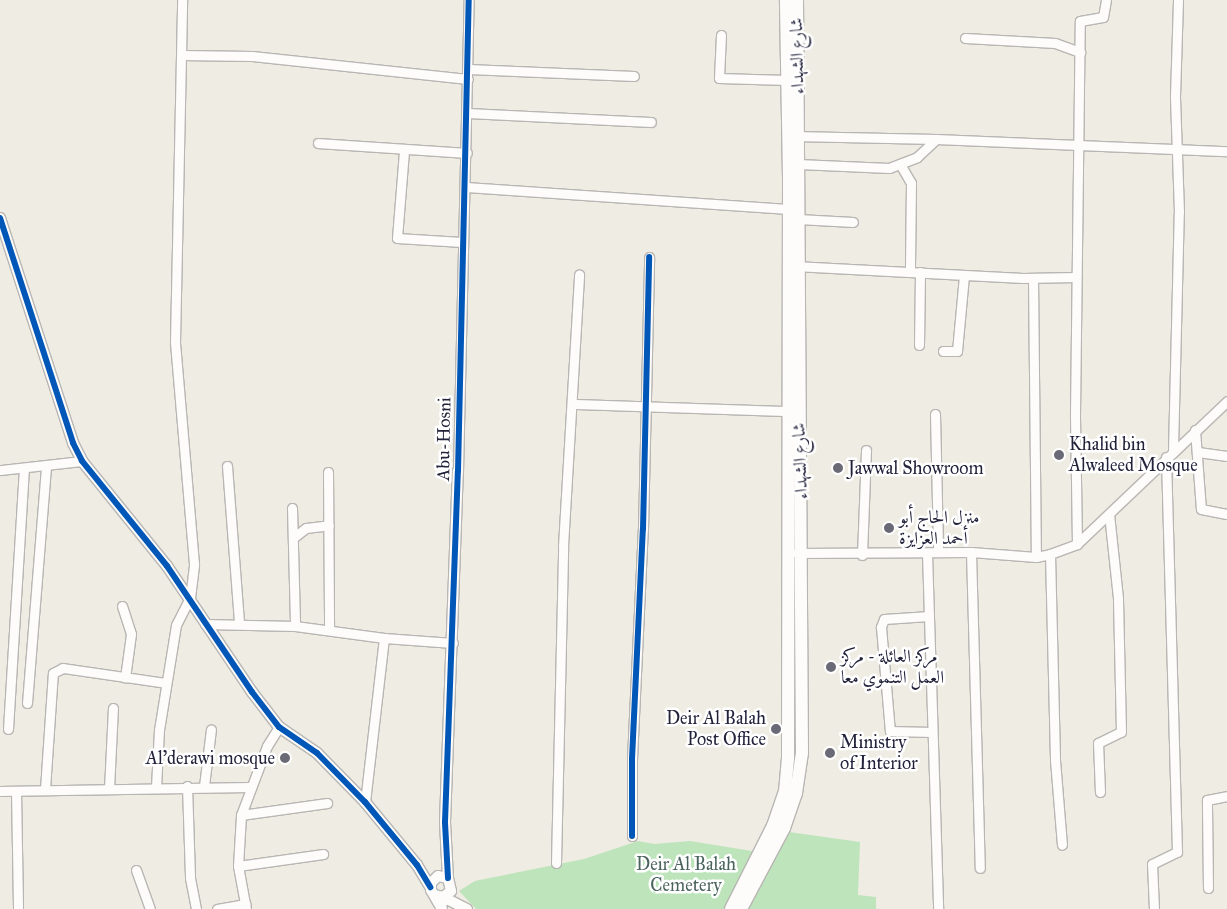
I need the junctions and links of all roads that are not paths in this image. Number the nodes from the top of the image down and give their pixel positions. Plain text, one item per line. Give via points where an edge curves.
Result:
1 (182, 0) edge
2 (469, 0) edge
3 (786, 0) edge
4 (797, 0) edge
5 (1106, 0) edge
6 (1178, 0) edge
7 (721, 35) dead end
8 (965, 38) dead end
9 (1080, 52) junction
10 (182, 55) junction
11 (468, 69) junction
12 (634, 76) dead end
13 (468, 80) junction
14 (787, 80) junction
15 (467, 113) junction
16 (651, 122) dead end
17 (793, 136) junction
18 (936, 139) junction
19 (318, 143) dead end
20 (1078, 146) junction
21 (1177, 148) junction
22 (404, 151) junction
23 (1227, 152) edge
24 (467, 153) junction
25 (798, 164) junction
26 (900, 164) junction
27 (466, 186) junction
28 (788, 209) junction
29 (0, 218) edge
30 (798, 219) junction
31 (853, 222) dead end
32 (462, 242) junction
33 (649, 258) dead end
34 (793, 266) junction
35 (910, 271) junction
36 (920, 272) junction
37 (579, 274) dead end
38 (964, 275) junction
39 (1076, 277) junction
40 (1033, 278) junction
41 (919, 345) dead end
42 (943, 351) dead end
43 (1227, 402) edge
44 (573, 404) junction
45 (645, 406) junction
46 (788, 411) junction
47 (935, 414) dead end
48 (1195, 430) junction
49 (866, 450) dead end
50 (1173, 450) junction
51 (1198, 452) junction
52 (1227, 456) edge
53 (1166, 457) junction
54 (82, 462) junction
55 (46, 466) junction
56 (227, 466) dead end
57 (0, 470) edge
58 (24, 470) junction
59 (458, 471) joint
60 (328, 472) dead end
61 (292, 508) dead end
62 (1109, 514) junction
63 (1227, 514) edge
64 (329, 525) junction
65 (293, 538) junction
66 (1077, 544) junction
67 (938, 551) junction
68 (971, 552) junction
69 (788, 553) junction
70 (802, 553) junction
71 (927, 553) junction
72 (1050, 554) junction
73 (862, 555) junction
74 (1036, 557) junction
75 (190, 598) junction
76 (122, 606) dead end
77 (928, 616) junction
78 (238, 623) junction
79 (206, 624) junction
80 (295, 626) junction
81 (329, 630) junction
82 (384, 638) junction
83 (453, 643) junction
84 (125, 678) junction
85 (166, 684) junction
86 (27, 703) dead end
87 (113, 708) dead end
88 (279, 727) junction
89 (8, 729) dead end
90 (211, 729) dead end
91 (932, 732) junction
92 (187, 786) junction
93 (204, 786) junction
94 (156, 787) junction
95 (250, 787) junction
96 (45, 789) junction
97 (109, 789) junction
98 (16, 790) junction
99 (0, 791) edge
100 (1100, 792) dead end
101 (1227, 796) edge
102 (365, 802) junction
103 (327, 803) dead end
104 (241, 815) junction
105 (632, 836) dead end
106 (1062, 845) dead end
107 (323, 854) dead end
108 (556, 863) dead end
109 (418, 864) junction
110 (238, 866) junction
111 (980, 868) dead end
112 (136, 870) dead end
113 (446, 881) junction
114 (1208, 888) dead end
115 (436, 893) junction
116 (246, 906) edge
117 (18, 909) edge
118 (150, 909) edge
119 (196, 909) edge
120 (217, 909) edge
121 (442, 909) edge
122 (468, 909) edge
123 (731, 909) edge
124 (741, 909) edge
125 (938, 909) edge
126 (1154, 909) edge

1 - 10 street
2 - 11 street, Abu-Hosni
3 - 14 main road, شارع الشهداء
4 - 17 main road, شارع الشهداء
5 - 9 street via 1103,17 1080,21
6 - 21 street
7 - 14 street via 719,78
8 - 9 street via 1055,43
9 - 20 street
10 - 13 street via 252,56
10 - 75 street via 175,342 194,564
11 - 12 street
11 - 13 street, Abu-Hosni
13 - 15 street, Abu-Hosni
14 - 17 main road, شارع الشهداء
15 - 16 street
15 - 24 street, Abu-Hosni
17 - 18 street
17 - 25 main road, شارع الشهداء
17 - 28 main road, شارع الشهداء
18 - 20 street
18 - 26 street via 917,157
19 - 22 street
20 - 21 street
20 - 39 street
21 - 23 street
21 - 50 street
22 - 24 street
22 - 32 street via 396,238
24 - 27 street, Abu-Hosni
25 - 26 street via 889,168
25 - 30 main road, شارع الشهداء
26 - 35 street via 911,183
27 - 28 street
27 - 32 street, Abu-Hosni
28 - 34 main road, شارع الشهداء
29 - 54 street via 73,444
30 - 31 street
30 - 34 main road, شارع الشهداء
32 - 59 street, Abu-Hosni
33 - 45 street
34 - 35 street
34 - 46 main road, شارع الشهداء
34 - 70 main road, شارع الشهداء
35 - 36 street
36 - 38 street
36 - 41 street
37 - 44 street
38 - 40 street
38 - 42 street via 958,351
39 - 40 street
39 - 66 street
40 - 74 street
43 - 48 street
44 - 45 street
44 - 108 street via 564,546
45 - 46 street
45 - 105 street
46 - 69 main road, شارع الشهداء
47 - 67 street
48 - 50 street
48 - 51 street
49 - 73 street
50 - 53 street
51 - 52 street
51 - 63 street via 1201,510
53 - 62 street
53 - 126 street via 1177,852 1152,864
54 - 55 street
54 - 75 street via 121,507
55 - 58 street
55 - 86 street
56 - 78 street
57 - 58 street
58 - 89 street
59 - 83 street, Abu-Hosni
60 - 64 street
61 - 65 street
62 - 66 street
62 - 100 street via 1118,598 1122,732 1098,743
64 - 65 street via 306,528
64 - 81 street
65 - 80 street
66 - 72 street
67 - 68 street
67 - 71 street
68 - 74 street
68 - 111 street
69 - 70 street
69 - 123 main road, شارع الشهداء via 789,714 785,792 773,826
70 - 73 street
70 - 124 main road, شارع الشهداء via 800,774 784,828
71 - 73 street
71 - 77 street
72 - 74 street
72 - 106 street via 1055,760
75 - 79 street
75 - 85 street via 176,625
76 - 84 street via 131,634
77 - 91 street
77 - 91 street via 884,619 882,627 890,731
78 - 79 street
78 - 80 street
79 - 88 street
80 - 81 street
81 - 82 street
82 - 83 street
82 - 102 street
83 - 113 street, Abu-Hosni via 444,856
84 - 85 street
84 - 96 street via 63,668 53,673
85 - 94 street
87 - 97 street
88 - 95 street
88 - 102 street via 317,753
90 - 93 street
91 - 125 street
92 - 93 street
92 - 94 street
92 - 119 street via 190,878
93 - 95 street
94 - 97 street via 134,792
95 - 104 street
96 - 97 street
96 - 98 street
98 - 99 street
98 - 117 street
101 - 114 street via 1207,800
102 - 109 street
103 - 104 street
104 - 110 street
107 - 110 street
109 - 113 street
109 - 115 street
110 - 116 street
112 - 118 street
113 - 115 street
113 - 115 street
113 - 122 street
115 - 121 street
115 - 122 street
116 - 120 street

